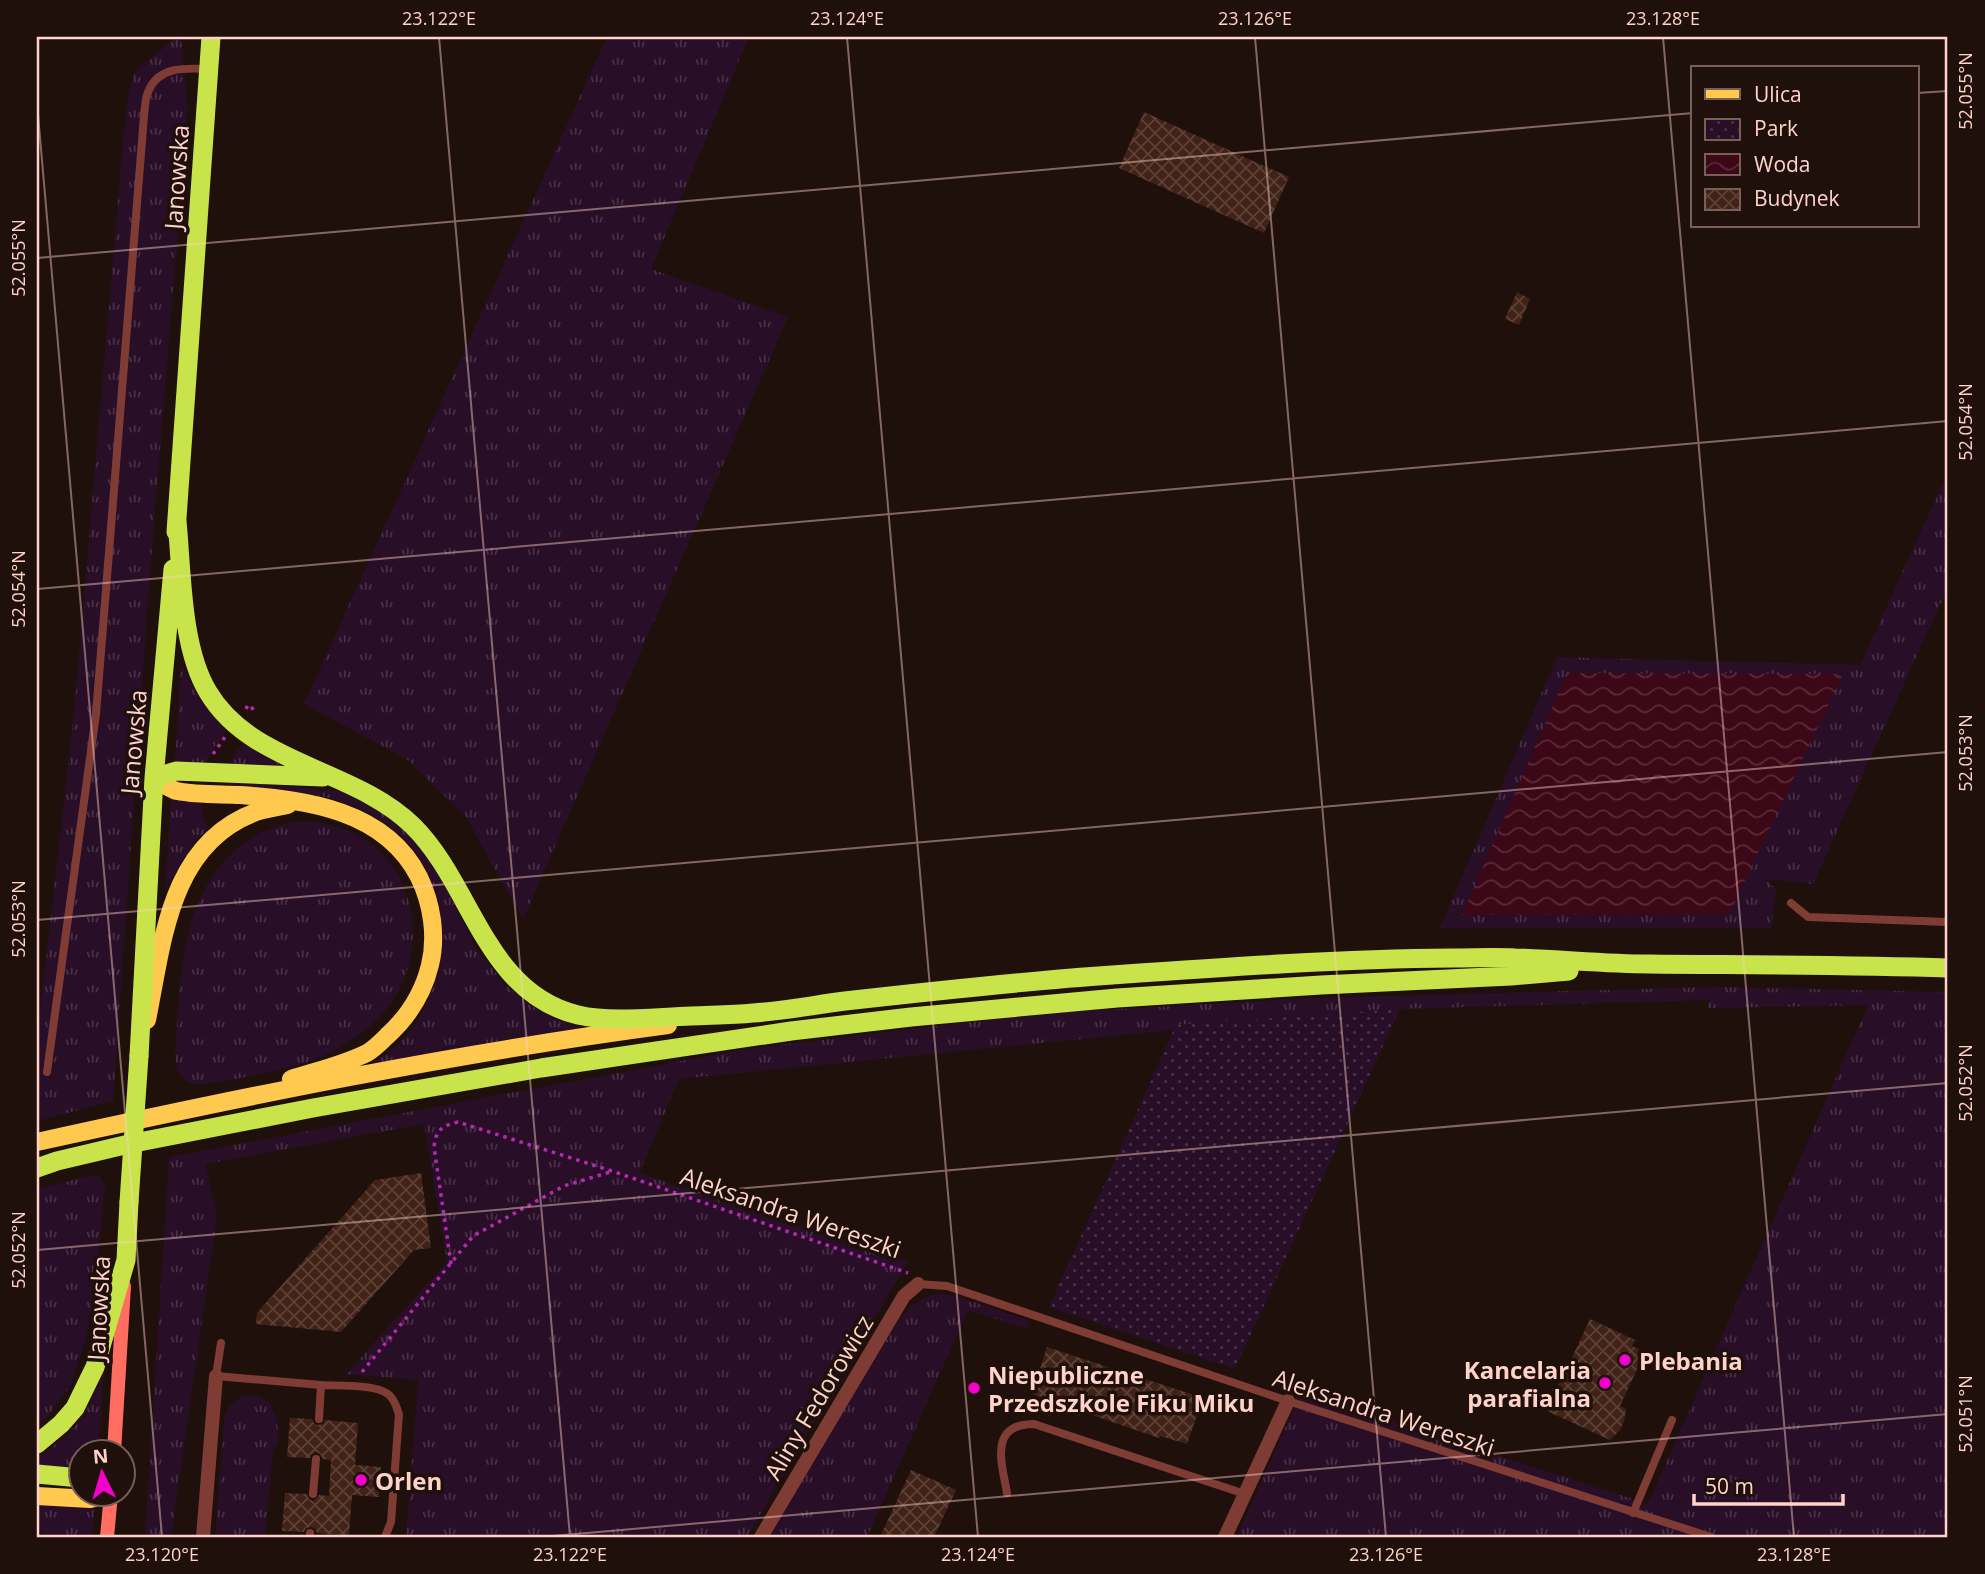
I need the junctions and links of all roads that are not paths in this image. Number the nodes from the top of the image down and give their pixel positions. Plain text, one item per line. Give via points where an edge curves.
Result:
1 (211, 37) edge
2 (208, 69) junction
3 (177, 521) junction
4 (331, 777) junction
5 (153, 778) junction
6 (298, 802) junction
7 (1791, 903) dead end
8 (1948, 922) edge
9 (1643, 964) junction
10 (1948, 968) edge
11 (755, 1013) junction
12 (139, 1056) junction
13 (47, 1072) dead end
14 (225, 1100) junction
15 (37, 1142) edge
16 (37, 1167) edge
17 (125, 1260) junction
18 (918, 1284) joint
19 (221, 1343) dead end
20 (216, 1376) junction
21 (321, 1385) junction
22 (1288, 1401) junction
23 (318, 1419) dead end
24 (1672, 1420) dead end
25 (115, 1438) edge
26 (37, 1444) edge
27 (316, 1459) dead end
28 (37, 1474) edge
29 (66, 1477) edge
30 (1007, 1493) dead end
31 (313, 1494) dead end
32 (1245, 1494) junction
33 (37, 1496) edge
34 (66, 1498) edge
35 (109, 1508) edge
36 (1633, 1513) junction
37 (107, 1537) edge
38 (203, 1537) edge
39 (385, 1537) edge
40 (761, 1537) edge
41 (1226, 1537) edge
42 (1711, 1537) edge

1 - 2 highway, Janowska
2 - 3 highway, Janowska
2 - 13 lane via 168,70 148,92 144,116 96,714
3 - 4 highway via 191,653 208,692 226,715 256,739
3 - 5 highway, Janowska
4 - 5 highway via 176,771
4 - 11 highway via 383,801 425,837 498,958 541,1000 598,1018
5 - 6 main road via 175,791
5 - 12 highway, Janowska
6 - 12 main road via 256,813 228,827 203,848 184,874 170,909
6 - 14 main road via 327,807 369,824 405,856 422,884 430,910 433,940 429,967 410,1013 368,1052
7 - 8 lane via 1808,918
9 - 10 highway
9 - 11 highway via 1514,958 1341,961 1105,976
9 - 16 highway via 1117,998 792,1031 366,1098
11 - 14 main road via 513,1049
12 - 17 highway, Janowska, bridge
14 - 15 main road
17 - 25 main road, Janowska
17 - 26 highway via 85,1390 61,1424
18 - 22 lane, Aleksandra Wereszki via 947,1286
18 - 40 street, Aliny Fedorowicz via 904,1296
19 - 20 lane
20 - 21 lane
20 - 38 street
21 - 23 lane
21 - 39 lane via 378,1389 395,1402 399,1414 391,1522
22 - 32 street
22 - 36 lane, Aleksandra Wereszki
24 - 36 lane
27 - 31 lane
28 - 29 highway
30 - 32 lane via 1001,1445 1015,1427 1034,1424
32 - 41 street
33 - 34 main road
35 - 37 main road
36 - 42 lane, Aleksandra Wereszki

